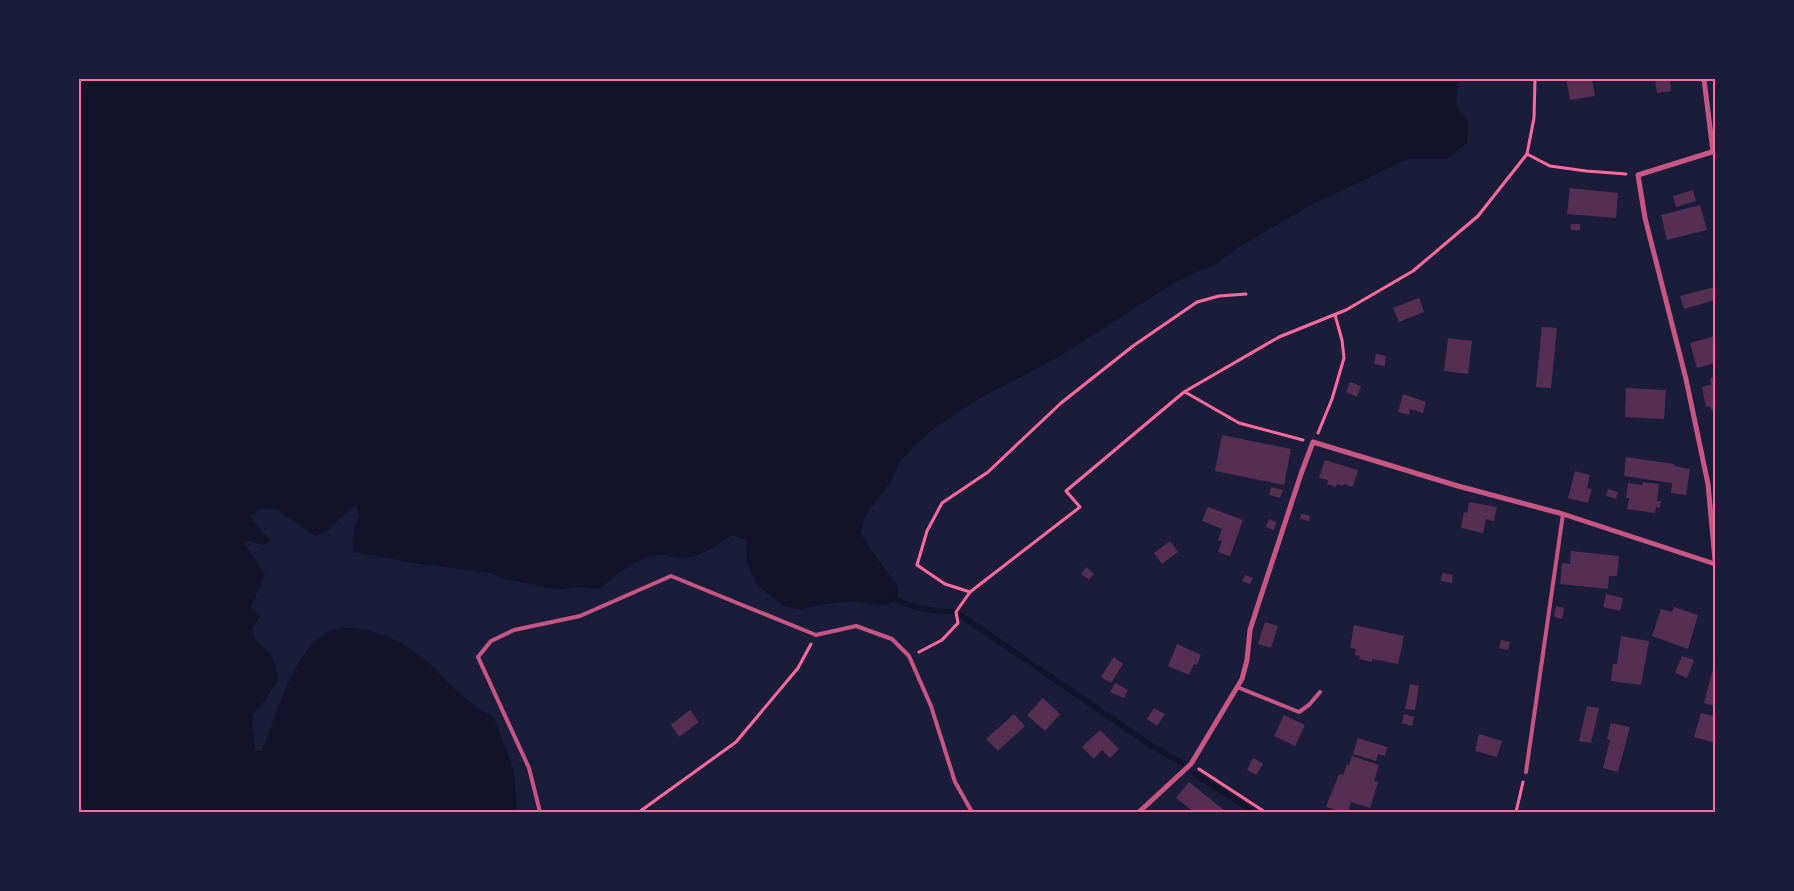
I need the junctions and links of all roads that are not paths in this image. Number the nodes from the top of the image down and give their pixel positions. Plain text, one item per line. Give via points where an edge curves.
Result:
1 (1704, 79) edge
2 (1714, 151) edge
3 (1562, 514) junction
4 (1715, 560) edge
5 (1715, 564) edge
6 (1237, 687) junction
7 (1320, 692) dead end
8 (1526, 772) road end
9 (540, 812) edge
10 (972, 812) edge
11 (1139, 812) edge

1 - 2 street
2 - 4 street via 1638,175 1645,218 1686,379 1708,484
3 - 5 street
3 - 6 street via 1313,442 1250,630 1247,660
3 - 8 lane
6 - 7 lane via 1299,712
6 - 11 street via 1190,764
9 - 10 lane via 529,768 478,657 491,642 514,630 580,616 671,576 816,635 856,626 892,639 909,656 931,706 955,782

